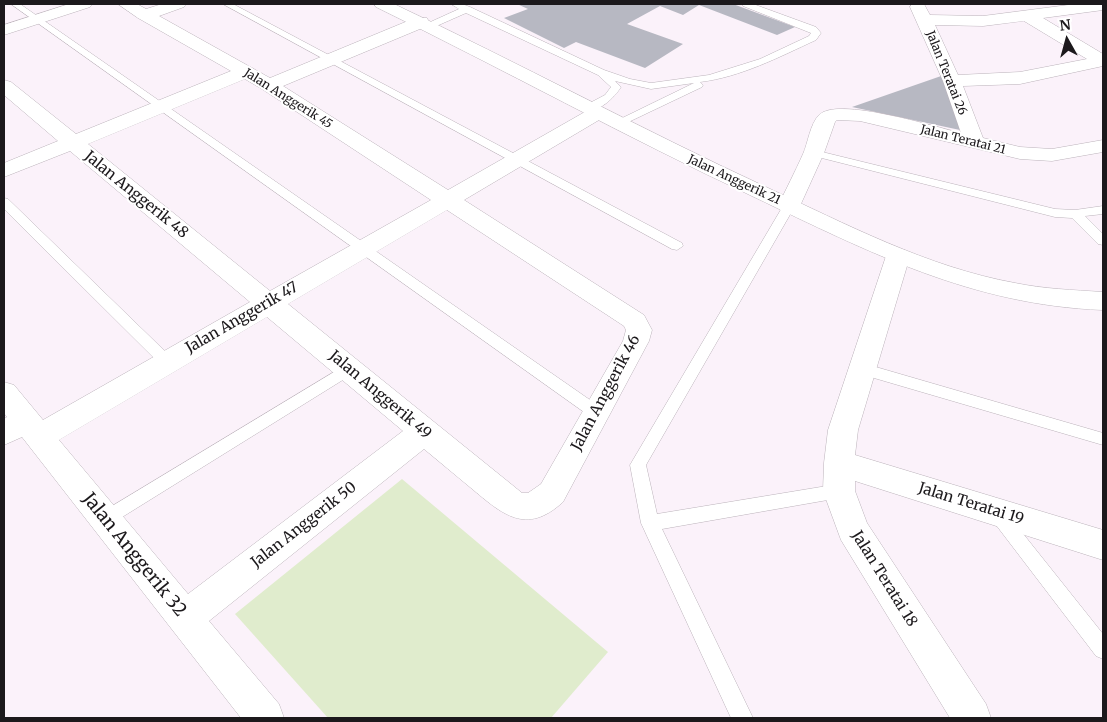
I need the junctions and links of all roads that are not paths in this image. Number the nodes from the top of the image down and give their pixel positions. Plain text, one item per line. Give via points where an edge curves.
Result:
1 (14, 4) edge
2 (84, 4) edge
3 (126, 4) edge
4 (178, 4) edge
5 (227, 4) edge
6 (382, 4) edge
7 (455, 4) edge
8 (746, 4) edge
9 (916, 4) edge
10 (1103, 5) edge
11 (467, 9) junction
12 (144, 15) junction
13 (1026, 15) junction
14 (37, 19) junction
15 (924, 20) junction
16 (425, 24) junction
17 (4, 30) edge
18 (332, 59) junction
19 (1103, 61) edge
20 (246, 72) junction
21 (600, 72) junction
22 (710, 78) junction
23 (952, 81) junction
24 (269, 85) junction
25 (4, 86) edge
26 (161, 106) junction
27 (592, 111) junction
28 (618, 124) junction
29 (72, 142) junction
30 (974, 142) junction
31 (1103, 146) edge
32 (814, 153) junction
33 (517, 158) junction
34 (4, 170) edge
35 (446, 200) junction
36 (4, 202) edge
37 (789, 206) junction
38 (1103, 210) edge
39 (1075, 214) junction
40 (1103, 241) edge
41 (677, 246) dead end
42 (363, 248) junction
43 (898, 256) junction
44 (1103, 302) edge
45 (268, 303) junction
46 (167, 362) junction
47 (349, 369) junction
48 (862, 369) junction
49 (4, 393) edge
50 (597, 413) junction
51 (23, 430) edge
52 (424, 432) junction
53 (1103, 439) edge
54 (839, 477) junction
55 (492, 487) joint
56 (996, 512) junction
57 (105, 519) junction
58 (650, 523) junction
59 (1103, 545) edge
60 (185, 618) junction
61 (1103, 648) edge
62 (265, 718) edge
63 (742, 718) edge
64 (972, 718) edge

1 - 14 lane
2 - 14 street
3 - 12 street, Jalan Anggerik 45
4 - 12 street
5 - 18 lane
6 - 16 street, Jalan Anggerik 21
7 - 11 lane
8 - 22 lane via 816,32 813,38 763,61
9 - 15 street, Jalan Teratai 26
10 - 13 street
11 - 16 lane
11 - 21 lane
12 - 20 street, Jalan Anggerik 45
13 - 15 street via 965,22
13 - 19 street
14 - 17 street
14 - 26 lane
15 - 23 street, Jalan Teratai 26
16 - 18 street
16 - 27 street, Jalan Anggerik 21
18 - 24 street
18 - 33 lane
19 - 23 street via 1020,78
20 - 24 street, Jalan Anggerik 45
20 - 26 street
21 - 22 lane via 651,86
21 - 27 lane via 616,87
22 - 28 lane
23 - 30 street, Jalan Teratai 26
24 - 35 street, Jalan Anggerik 45
25 - 29 street, Jalan Anggerik 48
26 - 29 street
26 - 42 lane
27 - 28 street, Jalan Anggerik 21
27 - 33 street, Jalan Anggerik 47
28 - 37 street, Jalan Anggerik 21
29 - 34 street
29 - 45 street, Jalan Anggerik 48
30 - 31 street, Jalan Teratai 21 via 1008,152 1042,155
30 - 32 street, Jalan Teratai 21 via 854,114 833,114 826,119
32 - 37 street
32 - 39 lane via 1055,213
33 - 35 street, Jalan Anggerik 47
33 - 41 lane
35 - 42 street, Jalan Anggerik 47
35 - 50 street, Jalan Anggerik 46 via 635,320 639,330 636,341
36 - 46 lane
37 - 43 street, Jalan Anggerik 21
37 - 58 lane via 638,465
38 - 39 lane
39 - 40 lane
42 - 45 street, Jalan Anggerik 47
42 - 50 lane
43 - 44 street, Jalan Anggerik 21 via 1003,291
43 - 48 street, Jalan Teratai 18
45 - 46 street, Jalan Anggerik 47
45 - 47 street, Jalan Anggerik 49
46 - 51 street, Jalan Anggerik 47
47 - 52 street, Jalan Anggerik 49
47 - 57 lane
48 - 53 lane
48 - 54 street, Jalan Teratai 18 via 843,430
49 - 51 street, Jalan Anggerik 32
50 - 55 street, Jalan Anggerik 46 via 552,493 543,502 531,507 517,506 506,501
51 - 57 street, Jalan Anggerik 32
52 - 55 street, Jalan Anggerik 49
52 - 60 street, Jalan Anggerik 50
54 - 56 street, Jalan Teratai 19
54 - 58 lane
54 - 64 street, Jalan Teratai 18 via 853,530
56 - 59 street, Jalan Teratai 19
56 - 61 lane
57 - 60 street, Jalan Anggerik 32
58 - 63 lane
60 - 62 street, Jalan Anggerik 32

